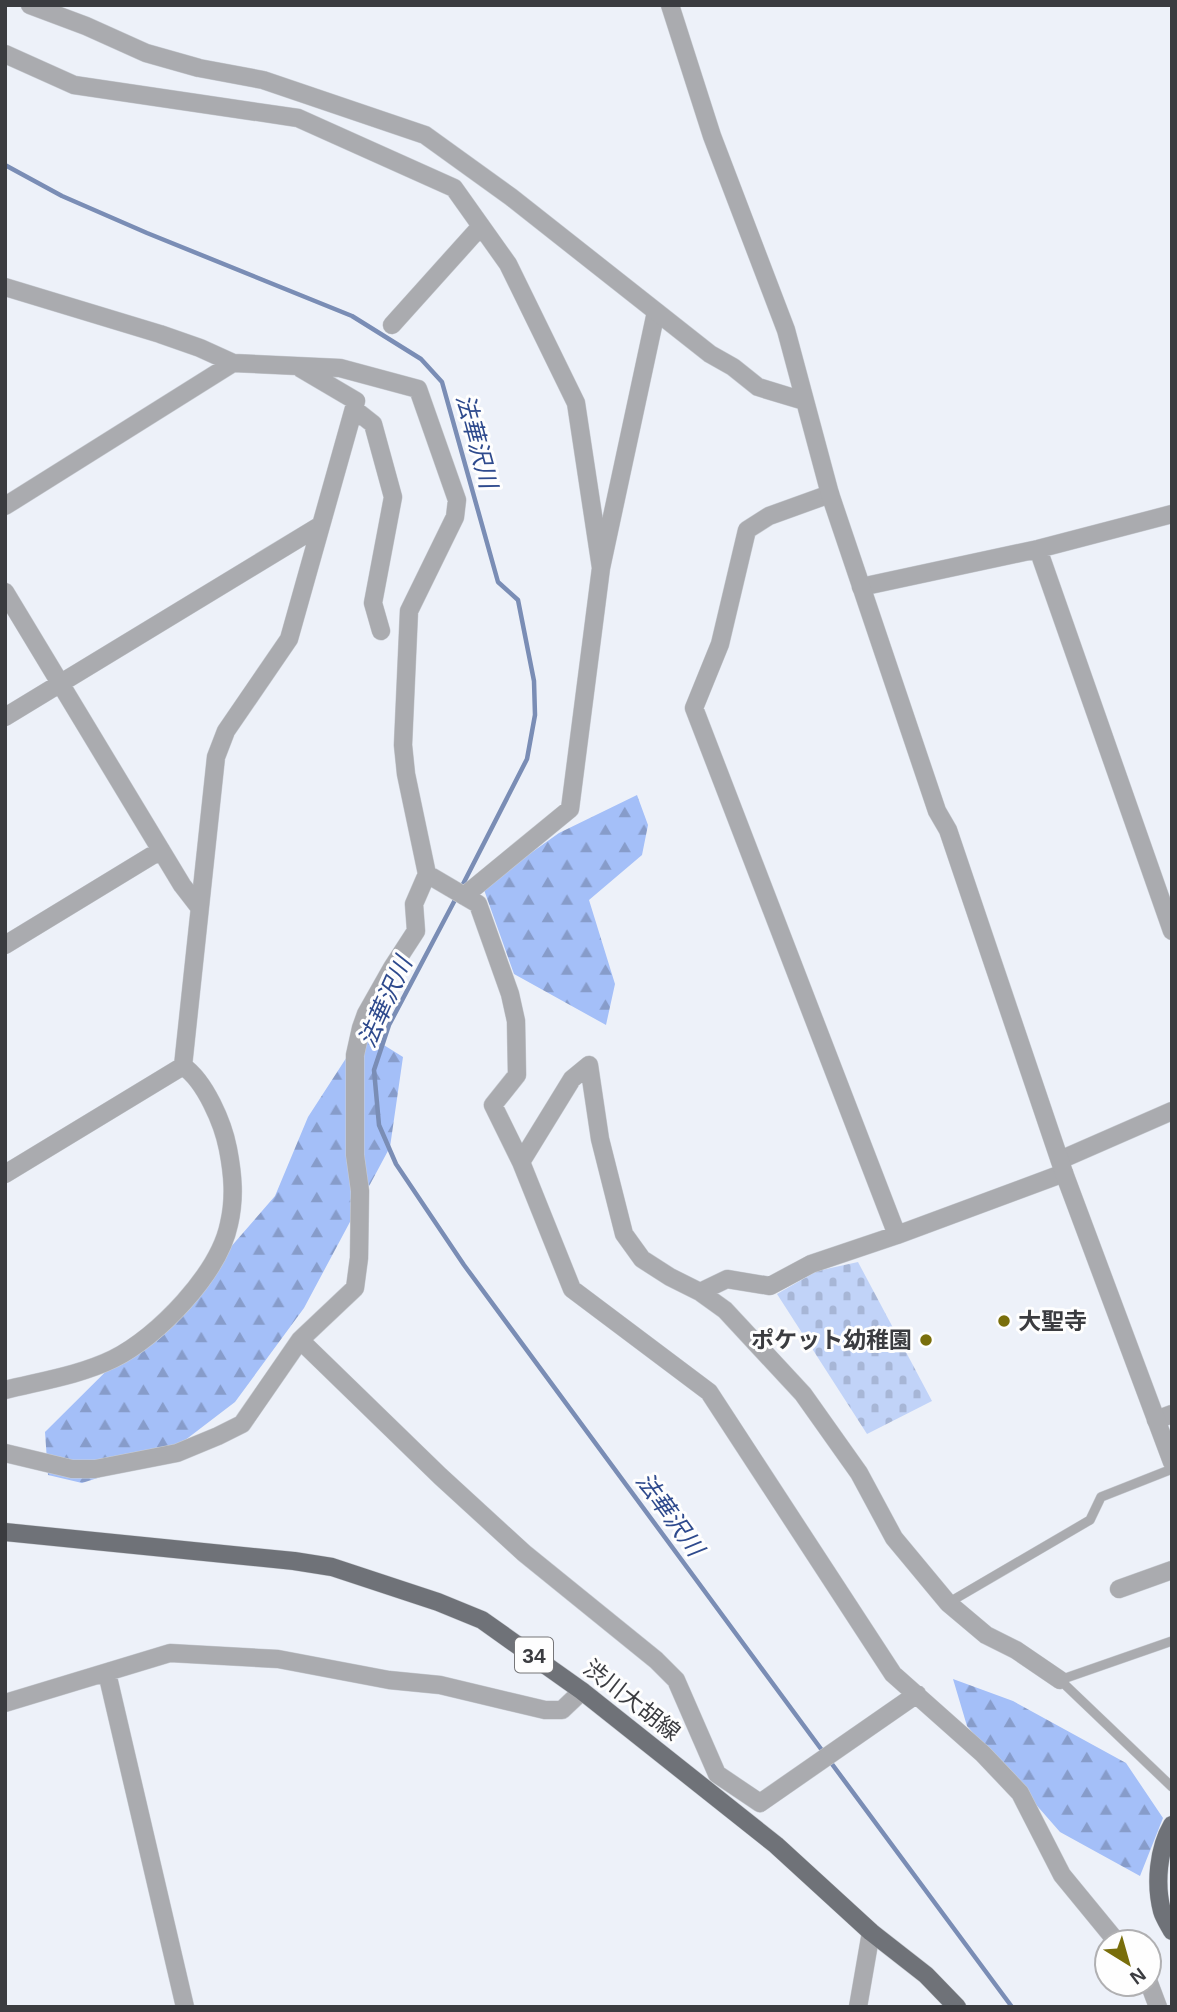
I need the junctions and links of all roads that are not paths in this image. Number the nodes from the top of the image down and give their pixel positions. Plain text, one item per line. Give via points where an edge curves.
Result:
1 (30, 5) edge
2 (670, 5) edge
3 (5, 54) edge
4 (481, 226) junction
5 (5, 287) edge
6 (656, 312) junction
7 (392, 325) dead end
8 (233, 363) junction
9 (295, 365) junction
10 (804, 401) junction
11 (354, 409) junction
12 (830, 494) junction
13 (5, 506) edge
14 (1172, 514) edge
15 (321, 525) junction
16 (1038, 549) junction
17 (601, 568) junction
18 (861, 587) junction
19 (5, 592) edge
20 (381, 631) dead end
21 (60, 683) junction
22 (5, 717) edge
23 (161, 850) junction
24 (427, 874) junction
25 (464, 896) junction
26 (199, 907) junction
27 (1172, 931) edge
28 (5, 945) edge
29 (183, 1066) junction
30 (1172, 1111) edge
31 (521, 1161) junction
32 (1062, 1166) junction
33 (5, 1174) edge
34 (897, 1235) junction
35 (700, 1292) junction
36 (300, 1340) junction
37 (5, 1390) edge
38 (1164, 1417) edge
39 (5, 1453) edge
40 (1172, 1462) edge
41 (1172, 1469) edge
42 (5, 1532) edge
43 (1172, 1570) edge
44 (1119, 1589) dead end
45 (948, 1603) junction
46 (1172, 1641) edge
47 (107, 1673) junction
48 (1060, 1680) junction
49 (582, 1691) junction
50 (916, 1694) junction
51 (5, 1703) edge
52 (717, 1774) junction
53 (1172, 1787) edge
54 (703, 1788) junction
55 (1172, 1825) edge
56 (1106, 1928) edge
57 (1172, 1931) edge
58 (872, 1932) junction
59 (185, 2007) edge
60 (858, 2007) edge
61 (957, 2007) edge

1 - 6 street via 146,53 263,80 425,135
2 - 10 street via 712,136 786,330
3 - 4 street via 74,85 298,118 454,188
4 - 7 street
4 - 17 street via 508,264 576,403
5 - 8 street via 160,334
6 - 10 street via 758,387
6 - 17 street
8 - 9 street
8 - 13 street
9 - 11 street via 356,401
9 - 24 street via 340,368 418,389 457,500 455,517 409,611 403,745
10 - 12 street
11 - 15 street
11 - 20 street via 373,424 393,497 373,603
12 - 18 street
12 - 34 street via 769,516 747,530 720,644 694,708
14 - 16 street
15 - 21 street
15 - 26 street via 289,639 226,731 216,757
16 - 18 street
16 - 27 street
17 - 25 street via 570,808
18 - 32 street
19 - 21 street
21 - 22 street
21 - 23 street
23 - 26 street
23 - 28 street
24 - 25 street
24 - 36 street via 414,904 416,931 366,1014 355,1055 355,1155 360,1191 355,1288
25 - 31 street via 478,904 516,1021 517,1075 493,1105
26 - 29 street
29 - 33 street
29 - 37 street via 213,1106 226,1137 234,1191 229,1226 217,1255 194,1291 162,1325 116,1358 88,1370
30 - 32 street
31 - 35 street via 572,1079 589,1065 600,1139 624,1234 642,1259
31 - 50 street via 572,1289 709,1392 893,1674
32 - 34 street
32 - 38 street
34 - 35 street via 811,1264 771,1286 727,1279
35 - 45 street via 726,1311 803,1394 859,1473 894,1538
36 - 39 street via 242,1424 177,1453 72,1469
36 - 52 street via 524,1553 676,1680
38 - 40 street
41 - 45 lane via 1101,1497 1090,1520
42 - 49 main road, 渋川大胡線 / 34 via 332,1567 482,1620
43 - 44 street
45 - 48 street via 986,1636
46 - 48 lane
47 - 49 street via 170,1653 278,1659 440,1685 545,1710 562,1710
47 - 51 street
47 - 59 street
48 - 53 lane
49 - 54 main road, 渋川大胡線 / 34
50 - 52 street via 760,1803
50 - 56 street via 1020,1793 1062,1875
52 - 54 street
54 - 58 main road, 渋川大胡線 / 34 via 776,1845
55 - 57 main road via 1158,1871 1162,1912
58 - 60 street
58 - 61 main road, 渋川大胡線 / 34

